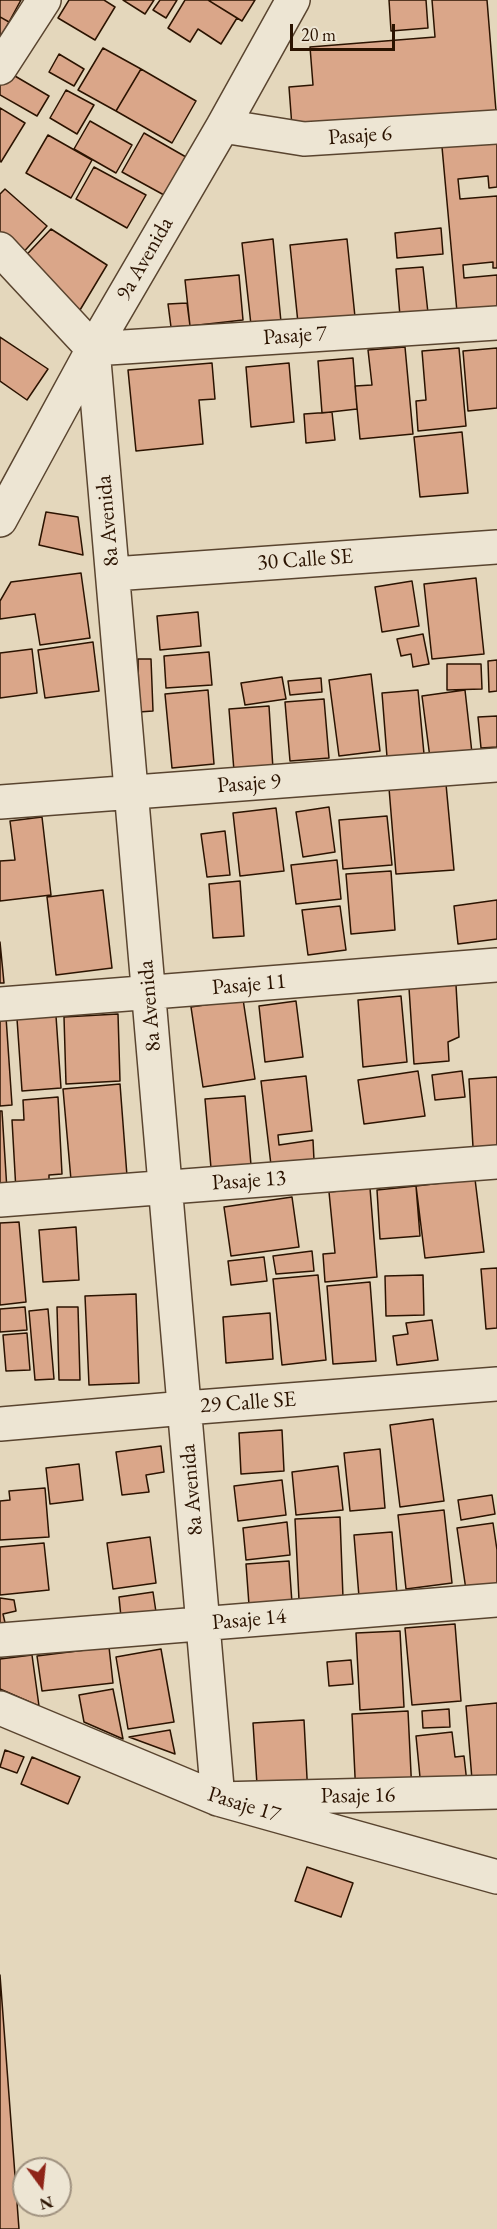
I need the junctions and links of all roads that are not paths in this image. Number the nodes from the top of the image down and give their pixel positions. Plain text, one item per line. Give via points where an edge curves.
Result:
1 (44, 0) edge
2 (293, 0) edge
3 (0, 68) edge
4 (223, 126) junction
5 (497, 127) edge
6 (0, 249) edge
7 (497, 322) edge
8 (93, 349) junction
9 (0, 520) edge
10 (497, 547) edge
11 (113, 574) junction
12 (497, 765) edge
13 (132, 793) junction
14 (0, 802) edge
15 (497, 965) edge
16 (149, 993) junction
17 (0, 1004) edge
18 (497, 1162) edge
19 (166, 1188) junction
20 (0, 1200) edge
21 (497, 1384) edge
22 (184, 1408) junction
23 (0, 1424) edge
24 (497, 1600) edge
25 (203, 1624) junction
26 (0, 1640) edge
27 (0, 1708) edge
28 (497, 1792) edge
29 (218, 1799) junction
30 (497, 1877) edge

1 - 3 street
2 - 4 street, 9a Avenida
4 - 5 street, Pasaje 6 via 304,139
4 - 8 street, 9a Avenida
6 - 8 street
7 - 8 street, Pasaje 7
8 - 9 street, 9a Avenida
8 - 11 street, 8a Avenida
10 - 11 street, 30 Calle SE
11 - 13 street, 8a Avenida
12 - 13 street, Pasaje 9
13 - 14 street, Pasaje 9
13 - 16 street, 8a Avenida
15 - 16 street, Pasaje 11
16 - 17 street, Pasaje 11
16 - 19 street, 8a Avenida
18 - 19 street, Pasaje 13
19 - 20 street, Pasaje 13
19 - 22 street, 8a Avenida
21 - 22 street, 29 Calle SE
22 - 23 street, 29 Calle SE
22 - 25 street, 8a Avenida
24 - 25 street, Pasaje 14
25 - 26 street, Pasaje 14
25 - 29 street, 8a Avenida
27 - 29 street, Pasaje 17
28 - 29 street, Pasaje 16
29 - 30 street, Pasaje 17

